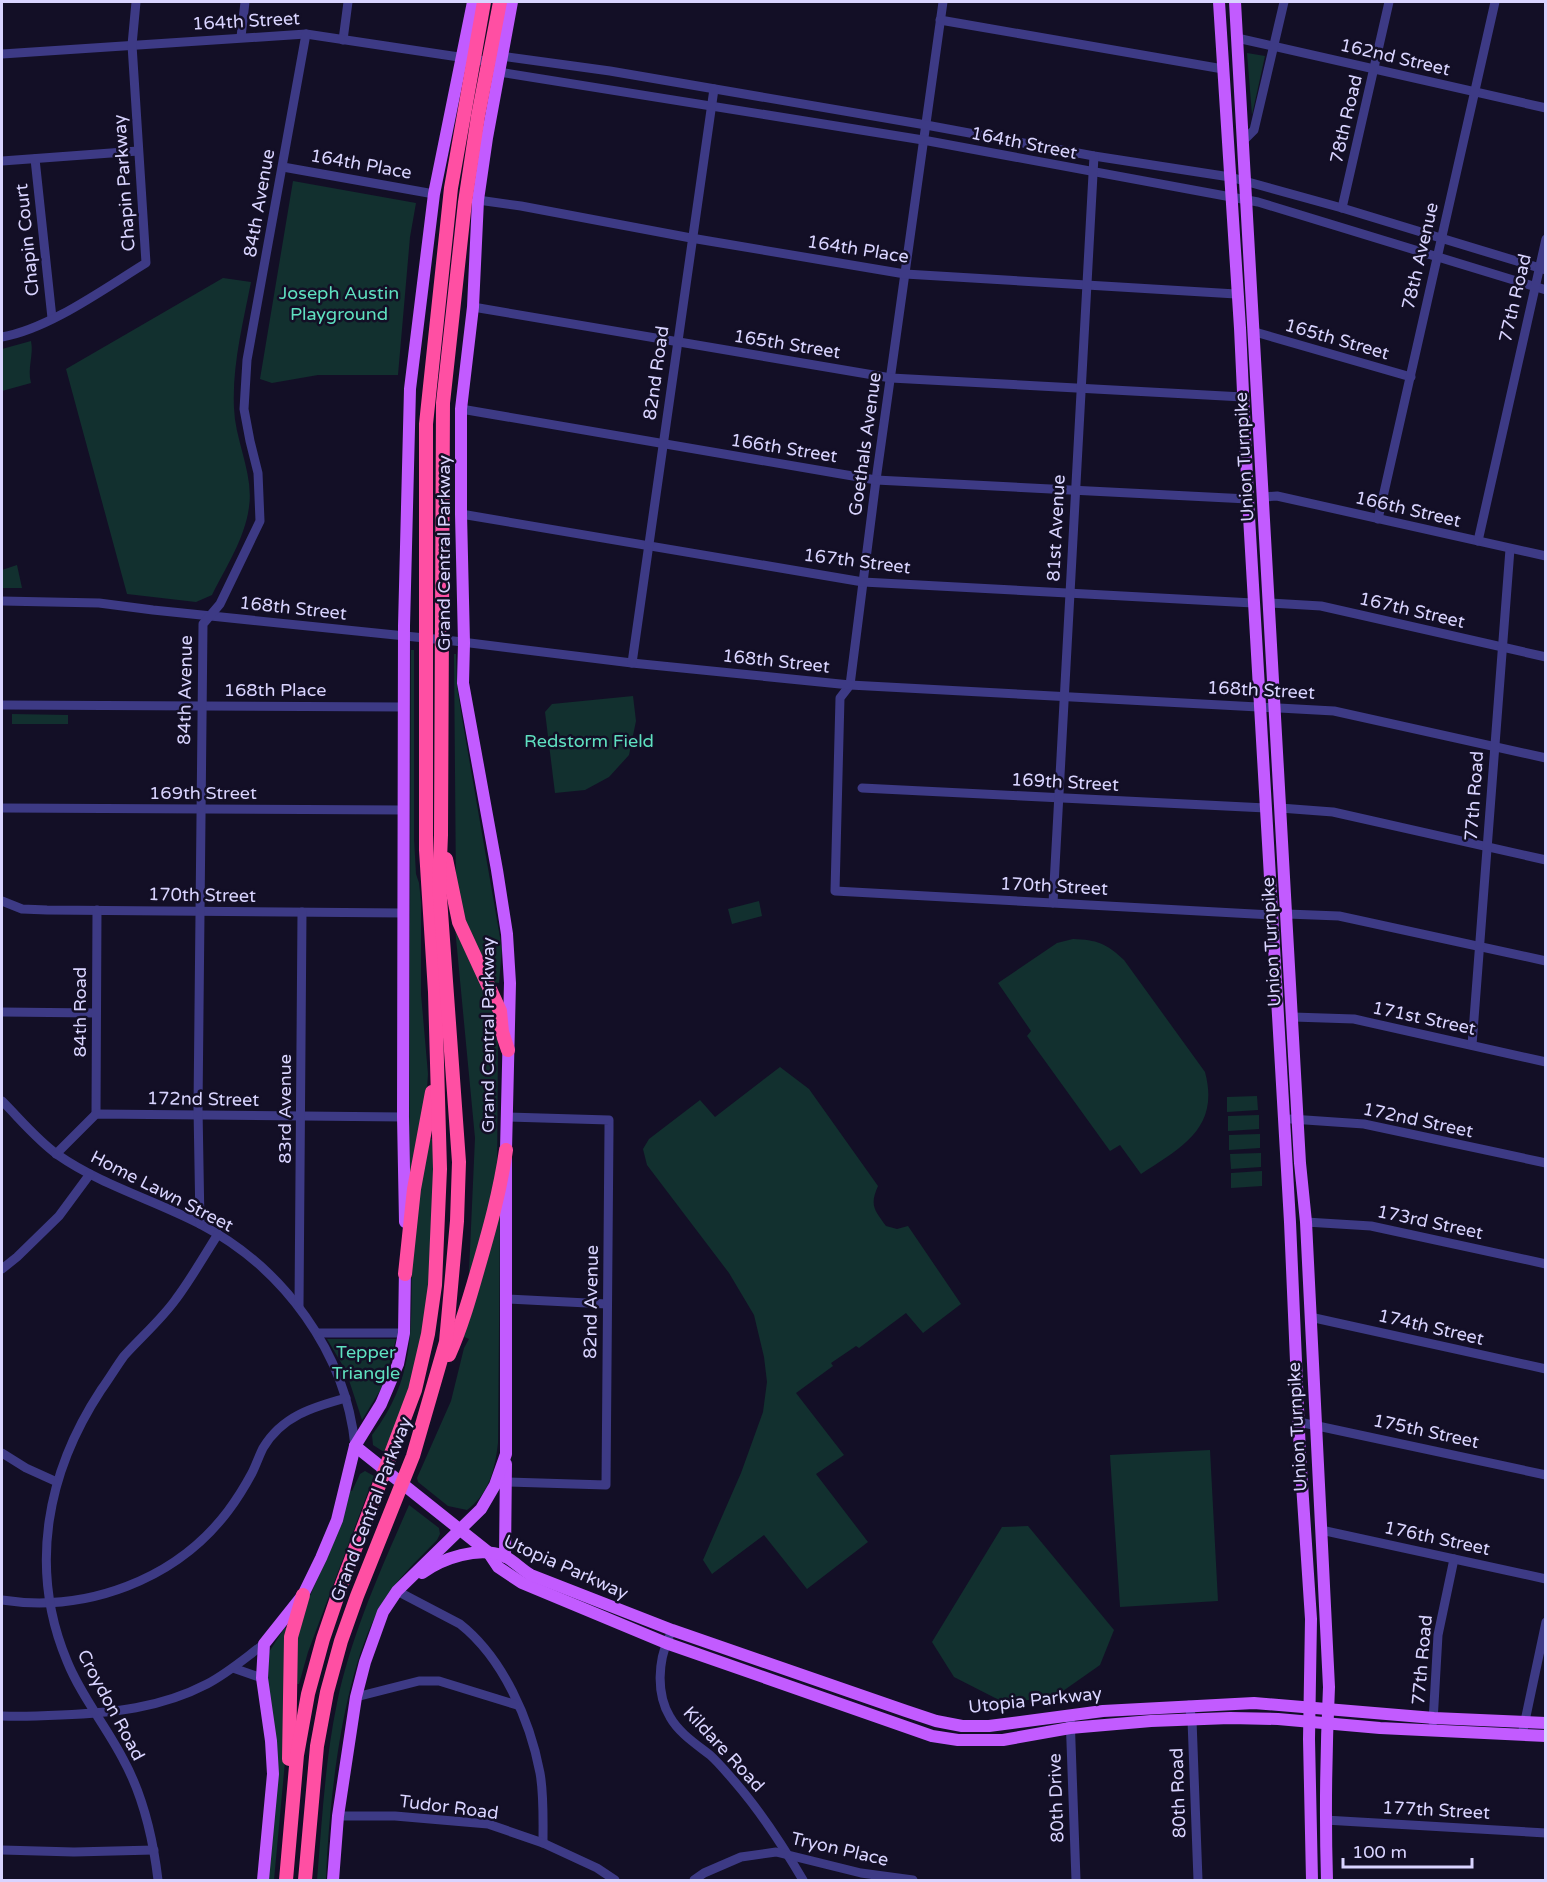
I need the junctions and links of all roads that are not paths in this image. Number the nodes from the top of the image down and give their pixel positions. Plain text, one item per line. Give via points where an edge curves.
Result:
1 (136, 2) edge
2 (245, 2) edge
3 (348, 2) edge
4 (473, 2) edge
5 (484, 2) edge
6 (500, 2) edge
7 (512, 2) edge
8 (943, 2) edge
9 (1218, 2) edge
10 (1235, 2) edge
11 (1284, 2) edge
12 (1389, 2) edge
13 (1495, 2) edge
14 (940, 20) junction
15 (306, 34) junction
16 (241, 37) junction
17 (1237, 38) junction
18 (343, 40) junction
19 (132, 45) junction
20 (1274, 46) junction
21 (2, 54) edge
22 (463, 57) junction
23 (497, 63) junction
24 (1223, 69) junction
25 (1374, 69) junction
26 (714, 89) junction
27 (1475, 92) junction
28 (711, 105) junction
29 (1545, 108) edge
30 (926, 124) junction
31 (923, 140) junction
32 (1244, 140) junction
33 (138, 151) junction
34 (1094, 156) junction
35 (35, 159) junction
36 (2, 161) edge
37 (283, 167) junction
38 (1093, 173) junction
39 (1230, 177) junction
40 (1245, 181) junction
41 (434, 194) junction
42 (1231, 196) junction
43 (478, 200) junction
44 (1246, 200) junction
45 (1342, 208) junction
46 (691, 238) junction
47 (1441, 238) junction
48 (1545, 238) edge
49 (1437, 257) junction
50 (1542, 269) edge
51 (905, 274) junction
52 (1086, 286) junction
53 (1534, 287) junction
54 (1545, 290) edge
55 (1236, 294) junction
56 (473, 307) junction
57 (52, 318) junction
58 (1255, 332) junction
59 (2, 338) edge
60 (677, 343) junction
61 (1411, 377) junction
62 (891, 378) junction
63 (1080, 388) junction
64 (1243, 397) junction
65 (461, 410) junction
66 (663, 445) junction
67 (876, 480) junction
68 (1075, 490) junction
69 (1264, 497) junction
70 (1248, 499) junction
71 (461, 514) junction
72 (1378, 519) junction
73 (1478, 541) junction
74 (648, 547) junction
75 (1510, 549) junction
76 (1545, 556) edge
77 (862, 582) junction
78 (1069, 593) junction
79 (2, 601) edge
80 (1253, 603) junction
81 (1270, 603) junction
82 (211, 616) junction
83 (409, 636) junction
84 (459, 642) junction
85 (1502, 647) junction
86 (1545, 657) edge
87 (633, 663) junction
88 (849, 685) junction
89 (1064, 695) junction
90 (2, 705) edge
91 (201, 706) junction
92 (404, 707) junction
93 (1259, 707) junction
94 (1275, 708) junction
95 (1494, 747) junction
96 (1545, 758) edge
97 (862, 788) dead end
98 (1059, 798) junction
99 (2, 808) edge
100 (1266, 808) junction
101 (1280, 808) junction
102 (200, 809) junction
103 (404, 810) junction
104 (441, 835) junction
105 (1487, 846) junction
106 (1545, 860) edge
107 (835, 891) joint
108 (2, 901) edge
109 (1053, 903) junction
110 (97, 910) junction
111 (200, 911) junction
112 (302, 912) junction
113 (404, 913) junction
114 (1287, 914) junction
115 (1272, 915) junction
116 (1479, 946) junction
117 (1545, 961) edge
118 (2, 1012) edge
119 (96, 1012) junction
120 (1293, 1017) junction
121 (1472, 1045) junction
122 (508, 1050) junction
123 (1545, 1062) edge
124 (435, 1063) junction
125 (2, 1101) edge
126 (96, 1114) junction
127 (198, 1116) junction
128 (301, 1117) junction
129 (403, 1117) junction
130 (508, 1117) junction
131 (1298, 1118) junction
132 (1282, 1119) junction
133 (506, 1150) junction
134 (56, 1154) junction
135 (1545, 1163) edge
136 (90, 1174) junction
137 (1306, 1222) junction
138 (200, 1224) junction
139 (218, 1234) junction
140 (1545, 1264) edge
141 (2, 1269) edge
142 (405, 1274) junction
143 (506, 1299) junction
144 (607, 1304) junction
145 (299, 1306) junction
146 (1310, 1317) junction
147 (317, 1333) junction
148 (404, 1333) junction
149 (1545, 1369) edge
150 (432, 1395) junction
151 (346, 1398) junction
152 (1299, 1422) junction
153 (1315, 1424) junction
154 (356, 1446) junction
155 (2, 1453) edge
156 (506, 1454) junction
157 (1545, 1474) edge
158 (57, 1482) junction
159 (506, 1482) junction
160 (459, 1529) junction
161 (1321, 1530) junction
162 (488, 1552) junction
163 (505, 1557) junction
164 (1454, 1559) junction
165 (1545, 1580) edge
166 (397, 1592) junction
167 (303, 1595) junction
168 (2, 1600) edge
169 (48, 1603) junction
170 (1545, 1622) edge
171 (672, 1630) junction
172 (666, 1643) junction
173 (264, 1644) junction
174 (233, 1668) junction
175 (262, 1678) junction
176 (356, 1697) junction
177 (517, 1705) junction
178 (1189, 1705) junction
179 (1309, 1707) junction
180 (1328, 1708) junction
181 (95, 1713) junction
182 (1070, 1715) junction
183 (2, 1716) edge
184 (1192, 1720) junction
185 (1309, 1722) junction
186 (1524, 1722) junction
187 (1545, 1723) edge
188 (1327, 1724) junction
189 (1433, 1724) junction
190 (1070, 1728) junction
191 (1522, 1735) junction
192 (1545, 1736) edge
193 (338, 1816) junction
194 (1325, 1820) junction
195 (1545, 1833) edge
196 (543, 1843) junction
197 (2, 1850) edge
198 (154, 1850) junction
199 (787, 1854) junction
200 (158, 1881) edge
201 (263, 1881) edge
202 (285, 1881) edge
203 (304, 1881) edge
204 (333, 1881) edge
205 (615, 1881) edge
206 (694, 1881) edge
207 (802, 1881) edge
208 (913, 1881) edge
209 (1076, 1881) edge
210 (1198, 1881) edge
211 (1312, 1881) edge
212 (1327, 1881) edge

1 - 19 street, Chapin Parkway
2 - 16 street
3 - 18 street
4 - 22 main road, Grand Central Parkway
5 - 124 highway, Grand Central Parkway via 451,188 426,424 425,802
6 - 104 highway, Grand Central Parkway via 465,202 444,403
7 - 23 main road, Grand Central Parkway
8 - 14 street, Goethals Avenue
9 - 24 main road, Union Turnpike
10 - 17 main road, Union Turnpike
11 - 20 street
12 - 25 street, 78th Road
13 - 27 street, 78th Avenue
14 - 24 street
14 - 30 street, Goethals Avenue
15 - 16 street, 164th Street
15 - 18 street, 164th Street
15 - 37 street, 84th Avenue
16 - 19 street, 164th Street
17 - 20 street, 162nd Street
17 - 32 main road, Union Turnpike
18 - 22 street, 164th Street
19 - 21 street, 164th Street
19 - 33 street, Chapin Parkway
20 - 25 street, 162nd Street
20 - 32 street via 1254,130
22 - 23 street, 164th Street
22 - 41 main road, Grand Central Parkway
23 - 26 street, 164th Street via 598,69
23 - 28 street, 164th Street
23 - 43 main road, Grand Central Parkway
24 - 39 main road, Union Turnpike
25 - 27 street, 162nd Street
25 - 45 street, 78th Road
26 - 28 street, 82nd Road
26 - 30 street, 164th Street
27 - 29 street, 162nd Street
27 - 47 street, 78th Avenue
28 - 31 street, 164th Street
28 - 46 street, 82nd Road
30 - 31 street, Goethals Avenue
30 - 34 street, 164th Street
31 - 38 street, 164th Street
31 - 51 street, Goethals Avenue
32 - 40 main road, Union Turnpike
33 - 35 street
33 - 57 street, Chapin Parkway via 146,263
34 - 38 street, 81st Avenue
34 - 39 street, 164th Street
35 - 36 street
35 - 57 street, Chapin Court
37 - 41 street, 164th Place
37 - 82 street, 84th Avenue via 245,384 244,409 258,473 260,521
38 - 42 street, 164th Street
38 - 52 street, 81st Avenue
39 - 40 street, 164th Street
39 - 42 main road, Union Turnpike
40 - 44 main road, Union Turnpike
40 - 45 street, 164th Street
41 - 83 main road, Grand Central Parkway via 410,389
42 - 44 street, 164th Street
42 - 55 main road, Union Turnpike
43 - 46 street, 164th Place
43 - 56 main road, Grand Central Parkway
44 - 49 street, 164th Street
44 - 58 main road, Union Turnpike
45 - 47 street, 164th Street
46 - 51 street, 164th Place
46 - 60 street, 82nd Road
47 - 49 street, 78th Avenue
47 - 50 street, 164th Street
48 - 50 street, 77th Road
49 - 53 street, 164th Street
49 - 61 street, 78th Avenue
50 - 53 street, 77th Road
51 - 52 street, 164th Place
51 - 62 street, Goethals Avenue
52 - 55 street, 164th Place
52 - 63 street, 81st Avenue
53 - 54 street, 164th Street
53 - 73 street, 77th Road
55 - 64 main road, Union Turnpike
56 - 60 street, 165th Street
56 - 65 main road, Grand Central Parkway
57 - 59 street, Chapin Parkway
58 - 61 street, 165th Street
58 - 69 main road, Union Turnpike
60 - 62 street, 165th Street
60 - 66 street, 82nd Road
61 - 72 street, 78th Avenue
62 - 63 street, 165th Street
62 - 67 street, Goethals Avenue
63 - 64 street, 165th Street
63 - 68 street, 81st Avenue
64 - 70 main road, Union Turnpike
65 - 66 street, 166th Street
65 - 71 main road, Grand Central Parkway
66 - 67 street, 166th Street
66 - 74 street, 82nd Road
67 - 68 street, 166th Street
67 - 77 street, Goethals Avenue
68 - 70 street, 166th Street
68 - 78 street, 81st Avenue
69 - 72 street, 166th Street via 1277,496
69 - 81 main road, Union Turnpike
70 - 80 main road, Union Turnpike
71 - 74 street, 167th Street
71 - 84 main road, Grand Central Parkway
72 - 73 street, 166th Street
73 - 75 street, 166th Street
74 - 77 street, 167th Street
74 - 87 street, 82nd Road
75 - 76 street, 166th Street
75 - 85 street, 77th Road
77 - 78 street, 167th Street
77 - 88 street, Goethals Avenue
78 - 80 street, 167th Street
78 - 89 street, 81st Avenue
79 - 82 street, 168th Street via 99,603
80 - 93 main road, Union Turnpike
81 - 85 street, 167th Street via 1321,606
81 - 94 main road, Union Turnpike
82 - 83 street, 168th Street
82 - 91 street, 84th Avenue via 203,624
83 - 84 street, 168th Street
83 - 92 main road, Grand Central Parkway
84 - 87 street, 168th Street
84 - 122 main road, Grand Central Parkway via 507,934
85 - 86 street, 167th Street
85 - 95 street, 77th Road
87 - 88 street, 168th Street
88 - 89 street, 168th Street
88 - 107 street, Goethals Avenue via 840,699
89 - 93 street, 168th Street
89 - 98 street, 81st Avenue
90 - 91 street, 168th Place
91 - 92 street, 168th Place
91 - 102 street, 84th Avenue
92 - 103 main road, Grand Central Parkway
93 - 94 street, 168th Street
93 - 100 main road, Union Turnpike
94 - 95 street, 168th Street via 1334,711
94 - 101 main road, Union Turnpike
95 - 96 street, 168th Street
95 - 105 street, 77th Road
97 - 98 street, 169th Street
98 - 100 street, 169th Street
98 - 109 street, 81st Avenue
99 - 102 street, 169th Street
100 - 115 main road, Union Turnpike
101 - 105 street via 1333,812
101 - 114 main road, Union Turnpike
102 - 103 street, 169th Street
102 - 111 street, 84th Avenue
103 - 113 main road, Grand Central Parkway
104 - 122 highway via 459,922 500,1011
104 - 150 highway, Grand Central Parkway via 439,884 459,1162 453,1286 446,1342
105 - 106 street
105 - 116 street, 77th Road
107 - 109 street, 170th Street
108 - 110 street, 170th Street via 22,909
109 - 115 street, 170th Street
110 - 111 street, 170th Street
110 - 119 street, 84th Road
111 - 112 street, 170th Street
111 - 127 street, 84th Avenue
112 - 113 street, 170th Street
112 - 128 street, 83rd Avenue
113 - 129 main road, Grand Central Parkway
114 - 116 street via 1339,916
114 - 120 main road, Union Turnpike
115 - 132 main road, Union Turnpike
116 - 117 street
116 - 121 street, 77th Road
118 - 119 street
119 - 126 street, 84th Road
120 - 121 street, 171st Street via 1354,1019
120 - 131 main road, Union Turnpike
121 - 123 street, 171st Street
122 - 130 main road, Grand Central Parkway
124 - 142 highway via 414,1189
124 - 202 highway, Grand Central Parkway via 440,1169 435,1285 428,1334 415,1390 323,1639 308,1694 297,1755
125 - 134 street, Home Lawn Street
126 - 127 street, 172nd Street
126 - 134 street
127 - 128 street, 172nd Street
127 - 138 street, 84th Avenue
128 - 129 street, 172nd Street
128 - 145 street, 83rd Avenue
129 - 142 main road, Grand Central Parkway
130 - 133 main road, Grand Central Parkway
130 - 144 street, 82nd Avenue via 609,1120
131 - 132 street, 172nd Street
131 - 135 street, 172nd Street via 1364,1124
131 - 137 main road, Union Turnpike
132 - 152 main road, Union Turnpike
133 - 143 main road, Grand Central Parkway
133 - 150 highway via 501,1189 460,1330
134 - 136 street, Home Lawn Street
136 - 138 street, Home Lawn Street
136 - 141 street via 59,1216
137 - 140 street, 173rd Street via 1371,1226
137 - 146 main road, Union Turnpike
138 - 139 street, Home Lawn Street
139 - 145 street, Home Lawn Street via 260,1266
139 - 158 street, Croydon Road via 176,1299 124,1356 98,1395 78,1430
142 - 148 main road, Grand Central Parkway
143 - 144 street
143 - 156 main road, Grand Central Parkway
144 - 159 street, 82nd Avenue via 606,1485
145 - 147 street, Home Lawn Street
146 - 149 street, 174th Street
146 - 153 main road, Union Turnpike
147 - 148 street
147 - 151 street, Home Lawn Street
148 - 154 main road, Grand Central Parkway via 390,1384
150 - 203 highway, Grand Central Parkway via 345,1630 327,1692 317,1746
151 - 154 street, Home Lawn Street
151 - 169 street via 309,1408 278,1429 262,1449 227,1513 180,1558 113,1592
152 - 153 street, 175th Street
152 - 179 main road, Union Turnpike via 1311,1619
153 - 157 street, 175th Street
153 - 161 main road, Union Turnpike
154 - 160 main road
154 - 167 main road, Grand Central Parkway via 337,1520
155 - 158 street
156 - 159 main road
156 - 160 main road, Grand Central Parkway via 481,1509
158 - 169 street, Croydon Road via 46,1542
159 - 163 main road
160 - 162 main road
160 - 166 main road, Grand Central Parkway
161 - 164 street, 176th Street
161 - 180 main road, Union Turnpike
162 - 163 main road, Utopia Parkway
162 - 166 main road via 433,1565
162 - 172 main road, Utopia Parkway via 498,1567 522,1583
163 - 171 main road, Utopia Parkway via 531,1575
164 - 165 street, 176th Street
164 - 189 street, 77th Road via 1438,1635
166 - 176 main road, Grand Central Parkway via 383,1612
166 - 177 street via 468,1631 500,1667
167 - 173 main road, Grand Central Parkway
167 - 202 highway via 291,1637 289,1662
168 - 169 street
169 - 181 street, Croydon Road via 67,1661
170 - 186 street
171 - 172 street, Kildare Road
171 - 182 main road, Utopia Parkway via 936,1721 989,1726
172 - 190 main road, Utopia Parkway via 932,1736 1003,1740
172 - 199 street, Kildare Road via 661,1665 662,1696 670,1717 736,1782
173 - 174 street
173 - 175 main road
174 - 175 street
174 - 181 street via 168,1701
175 - 201 main road via 273,1774
176 - 177 street via 439,1681
176 - 193 main road, Grand Central Parkway
177 - 196 street via 528,1728 540,1774
178 - 179 main road, Utopia Parkway via 1254,1703
178 - 182 main road, Utopia Parkway
178 - 184 street, 80th Road
179 - 180 main road, Utopia Parkway
179 - 185 main road, Union Turnpike
180 - 188 main road, Union Turnpike
180 - 189 main road, Utopia Parkway
181 - 183 street
181 - 198 street, Croydon Road via 123,1759 141,1801
182 - 190 street, 80th Drive
184 - 185 main road, Utopia Parkway
184 - 190 main road, Utopia Parkway
184 - 210 street, 80th Road
185 - 188 main road, Utopia Parkway
185 - 211 main road, Union Turnpike
186 - 187 main road, Utopia Parkway
186 - 189 main road, Utopia Parkway
186 - 191 street
188 - 189 main road, Utopia Parkway
188 - 194 main road, Union Turnpike
189 - 191 main road, Utopia Parkway
190 - 209 street, 80th Drive
191 - 192 main road, Utopia Parkway
193 - 196 street, Tudor Road via 395,1816 488,1824
193 - 204 main road, Grand Central Parkway
194 - 195 street, 177th Street
194 - 212 main road, Union Turnpike
196 - 205 street, Tudor Road via 597,1868
197 - 198 street
198 - 200 street, Croydon Road
199 - 206 street, Tryon Place via 741,1857
199 - 207 street, Kildare Road
199 - 208 street, Tryon Place via 861,1873

